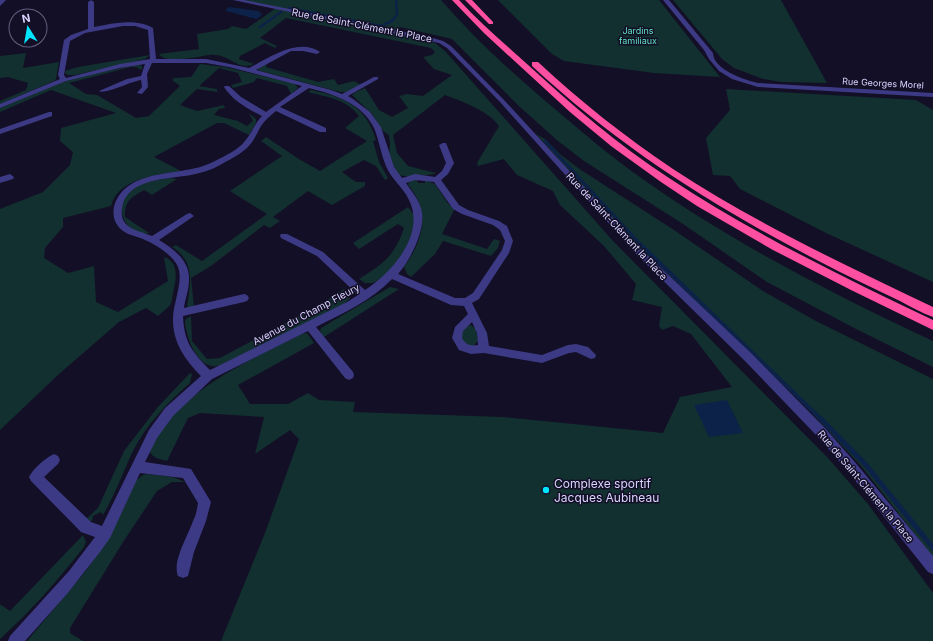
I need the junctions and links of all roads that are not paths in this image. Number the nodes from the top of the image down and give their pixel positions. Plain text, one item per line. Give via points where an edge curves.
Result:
1 (3, 0) edge
2 (236, 0) edge
3 (455, 0) edge
4 (468, 0) edge
5 (666, 0) edge
6 (91, 2) dead end
7 (0, 4) edge
8 (91, 30) junction
9 (707, 50) junction
10 (317, 52) dead end
11 (151, 61) junction
12 (249, 71) junction
13 (144, 77) junction
14 (376, 78) dead end
15 (64, 80) junction
16 (307, 86) junction
17 (227, 87) dead end
18 (832, 89) junction
19 (102, 91) dead end
20 (140, 92) dead end
21 (933, 95) edge
22 (344, 96) junction
23 (0, 106) edge
24 (276, 108) junction
25 (49, 114) dead end
26 (266, 115) junction
27 (323, 130) dead end
28 (0, 132) edge
29 (443, 145) dead end
30 (10, 177) dead end
31 (0, 180) edge
32 (437, 180) junction
33 (400, 182) junction
34 (190, 216) dead end
35 (284, 236) dead end
36 (152, 240) junction
37 (391, 276) junction
38 (365, 296) junction
39 (244, 298) dead end
40 (468, 302) junction
41 (933, 312) edge
42 (178, 313) junction
43 (473, 316) junction
44 (933, 325) edge
45 (310, 326) junction
46 (484, 350) junction
47 (591, 355) dead end
48 (349, 375) dead end
49 (208, 376) junction
50 (54, 460) dead end
51 (136, 467) junction
52 (105, 532) junction
53 (933, 567) edge
54 (183, 570) dead end
55 (16, 641) edge

1 - 7 street
2 - 53 street, Rue de Saint-Clément la Place via 426,38 449,47 640,253 816,427 855,470
3 - 44 highway via 583,120 630,156 689,195 769,242
4 - 41 highway via 545,74 636,148 693,186 771,231
5 - 9 street
6 - 8 street
8 - 11 street via 129,24 148,26 151,29
8 - 15 street via 76,34 67,40 61,75
9 - 18 street, Rue Georges Morel via 723,65 741,75 774,84
9 - 18 street, Rue Georges Morel via 719,68 733,78 764,86
10 - 12 street via 300,48 290,49
11 - 12 street, Avenue du Champ Fleury via 206,62
11 - 13 street
11 - 15 street, Avenue du Champ Fleury via 104,69
12 - 16 street, Avenue du Champ Fleury
13 - 19 street
13 - 20 street via 145,87
14 - 22 street
15 - 23 street, Avenue du Champ Fleury
16 - 22 street, Avenue du Champ Fleury
16 - 24 street
17 - 26 street via 231,94 252,109
18 - 21 street, Rue Georges Morel
22 - 33 street, Avenue du Champ Fleury via 367,114 377,127 388,162
24 - 26 street
24 - 27 street
25 - 28 street
26 - 36 street via 247,143 215,164 196,171 145,180 123,196 118,206 120,221 132,233
29 - 32 street via 450,163
30 - 31 street
32 - 33 street via 415,177
32 - 40 street via 456,207 500,225 508,236 506,250 476,296
33 - 37 street, Avenue du Champ Fleury via 415,203 418,225 409,251
34 - 36 street
35 - 38 street via 320,254
36 - 42 street via 179,259 183,268 184,285
37 - 38 street, Avenue du Champ Fleury
37 - 40 street via 454,302
38 - 45 street, Avenue du Champ Fleury
39 - 42 street
40 - 43 street
42 - 49 street via 184,346 190,357
43 - 46 street via 482,333
43 - 46 street via 458,328 457,340 463,348
45 - 48 street
45 - 49 street, Avenue du Champ Fleury
46 - 47 street via 542,359 568,348 576,348
49 - 51 street, Avenue du Champ Fleury via 170,412 153,434
50 - 52 street via 35,477 86,527
51 - 52 street, Avenue du Champ Fleury
51 - 54 street via 187,473 205,502
52 - 55 street, Avenue du Champ Fleury via 72,578

